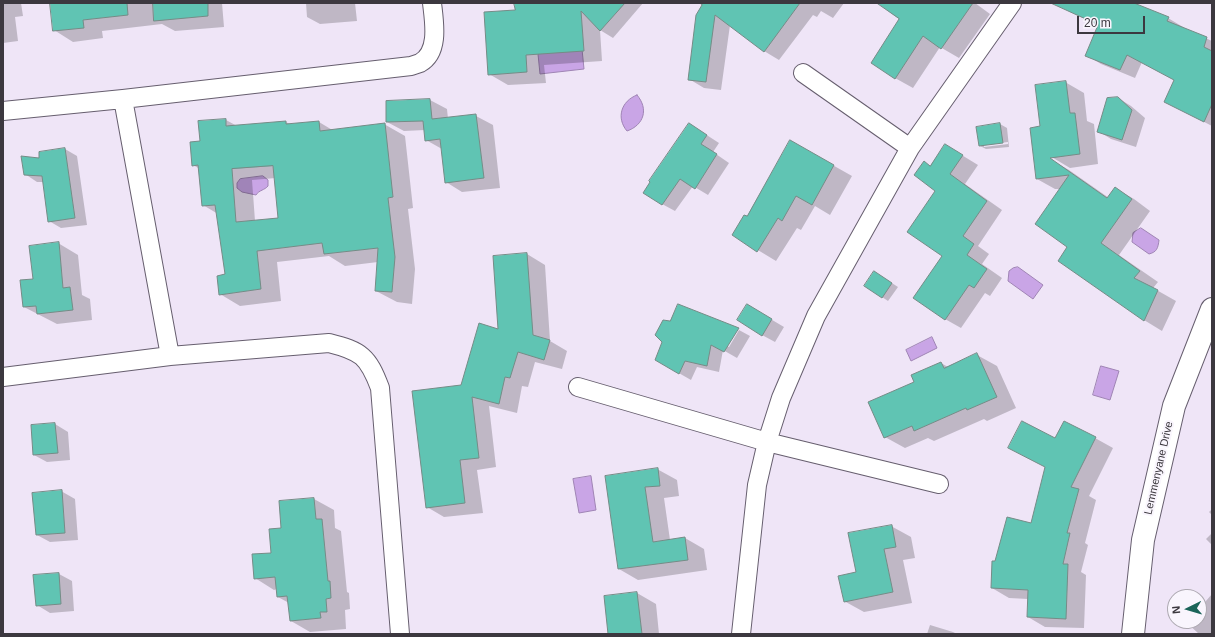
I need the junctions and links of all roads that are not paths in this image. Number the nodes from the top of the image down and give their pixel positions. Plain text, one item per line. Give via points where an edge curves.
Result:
1 (432, 3) edge
2 (1012, 3) edge
3 (803, 73) dead end
4 (123, 99) junction
5 (3, 111) edge
6 (910, 148) junction
7 (1212, 309) edge
8 (170, 356) junction
9 (3, 377) edge
10 (578, 387) dead end
11 (767, 442) junction
12 (939, 484) dead end
13 (400, 634) edge
14 (740, 634) edge
15 (1133, 634) edge

1 - 4 street via 435,30 428,56 411,66
2 - 6 street
3 - 6 street
4 - 5 street
4 - 8 street
6 - 11 street via 816,316 781,398
7 - 15 street, Lemmenyane Drive via 1174,406 1143,540
8 - 9 street
8 - 13 street via 329,343 348,348 363,357 373,369 380,388
10 - 11 street
11 - 12 street
11 - 14 street via 758,485

